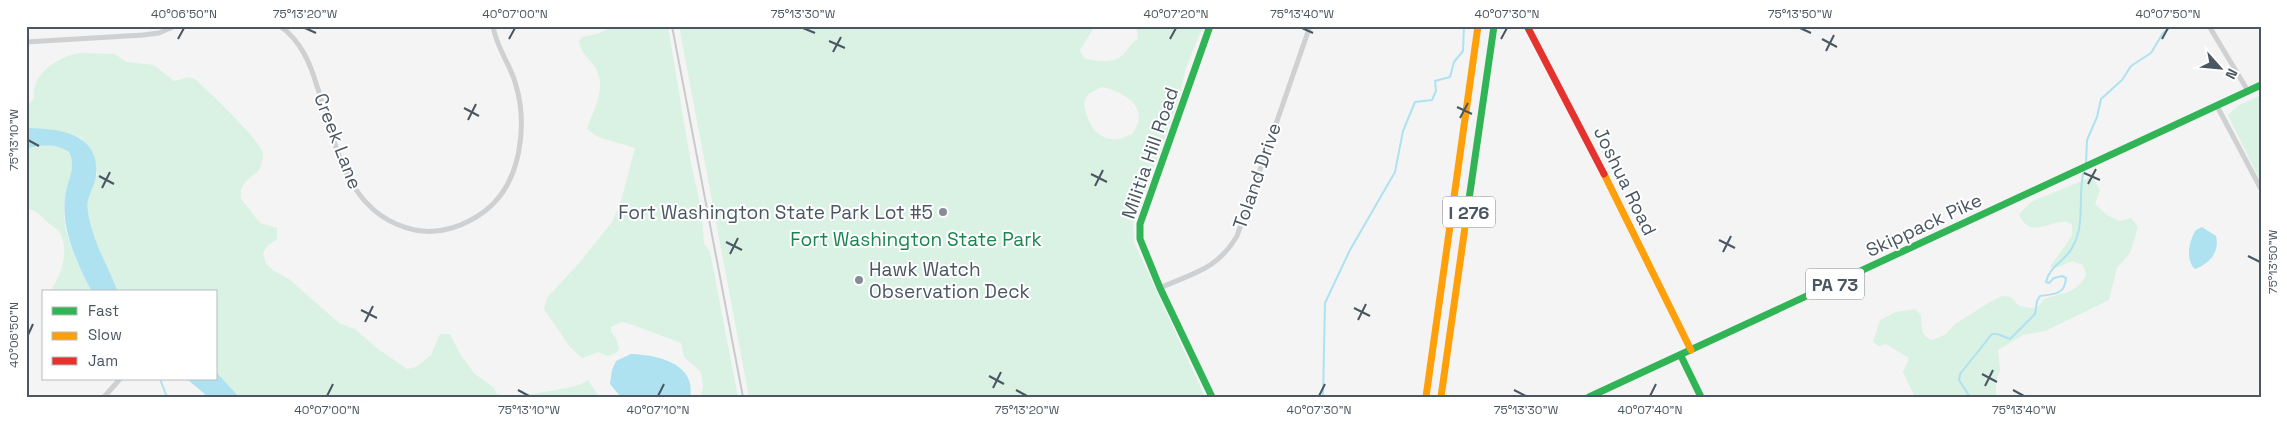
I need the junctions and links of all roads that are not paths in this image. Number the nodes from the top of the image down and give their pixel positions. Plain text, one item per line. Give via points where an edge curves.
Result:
1 (175, 26) edge
2 (280, 26) edge
3 (291, 26) edge
4 (493, 26) edge
5 (1210, 26) edge
6 (1310, 26) edge
7 (1478, 26) edge
8 (1494, 26) edge
9 (1527, 26) edge
10 (2209, 26) edge
11 (287, 31) junction
12 (26, 42) edge
13 (2261, 85) edge
14 (2248, 91) junction
15 (2217, 106) junction
16 (2261, 189) edge
17 (1160, 288) junction
18 (1691, 350) junction
19 (1681, 356) junction
20 (119, 380) edge
21 (104, 397) edge
22 (1212, 397) edge
23 (1426, 397) edge
24 (1441, 397) edge
25 (1589, 397) edge
26 (1701, 397) edge

1 - 12 street via 144,35
2 - 11 street, Creek Lane
3 - 11 street
4 - 11 street, Creek Lane via 496,41 518,92 519,147 514,172 498,198 478,217 456,228 434,232 405,228 389,221 373,211 357,193 343,164 309,62
5 - 17 main road, Militia Hill Road via 1140,224 1140,239
6 - 17 street, Toland Drive via 1237,236 1228,252 1216,263
7 - 23 main road, I 276
8 - 24 main road, I 276
9 - 18 main road, Joshua Road
10 - 14 street
13 - 14 main road, PA 73
14 - 15 main road, PA 73
15 - 16 street
15 - 18 main road, Skippack Pike / PA 73
17 - 22 main road, Militia Hill Road
18 - 19 main road, Skippack Pike / PA 73
19 - 25 main road, Skippack Pike / PA 73
19 - 26 main road
20 - 21 street

